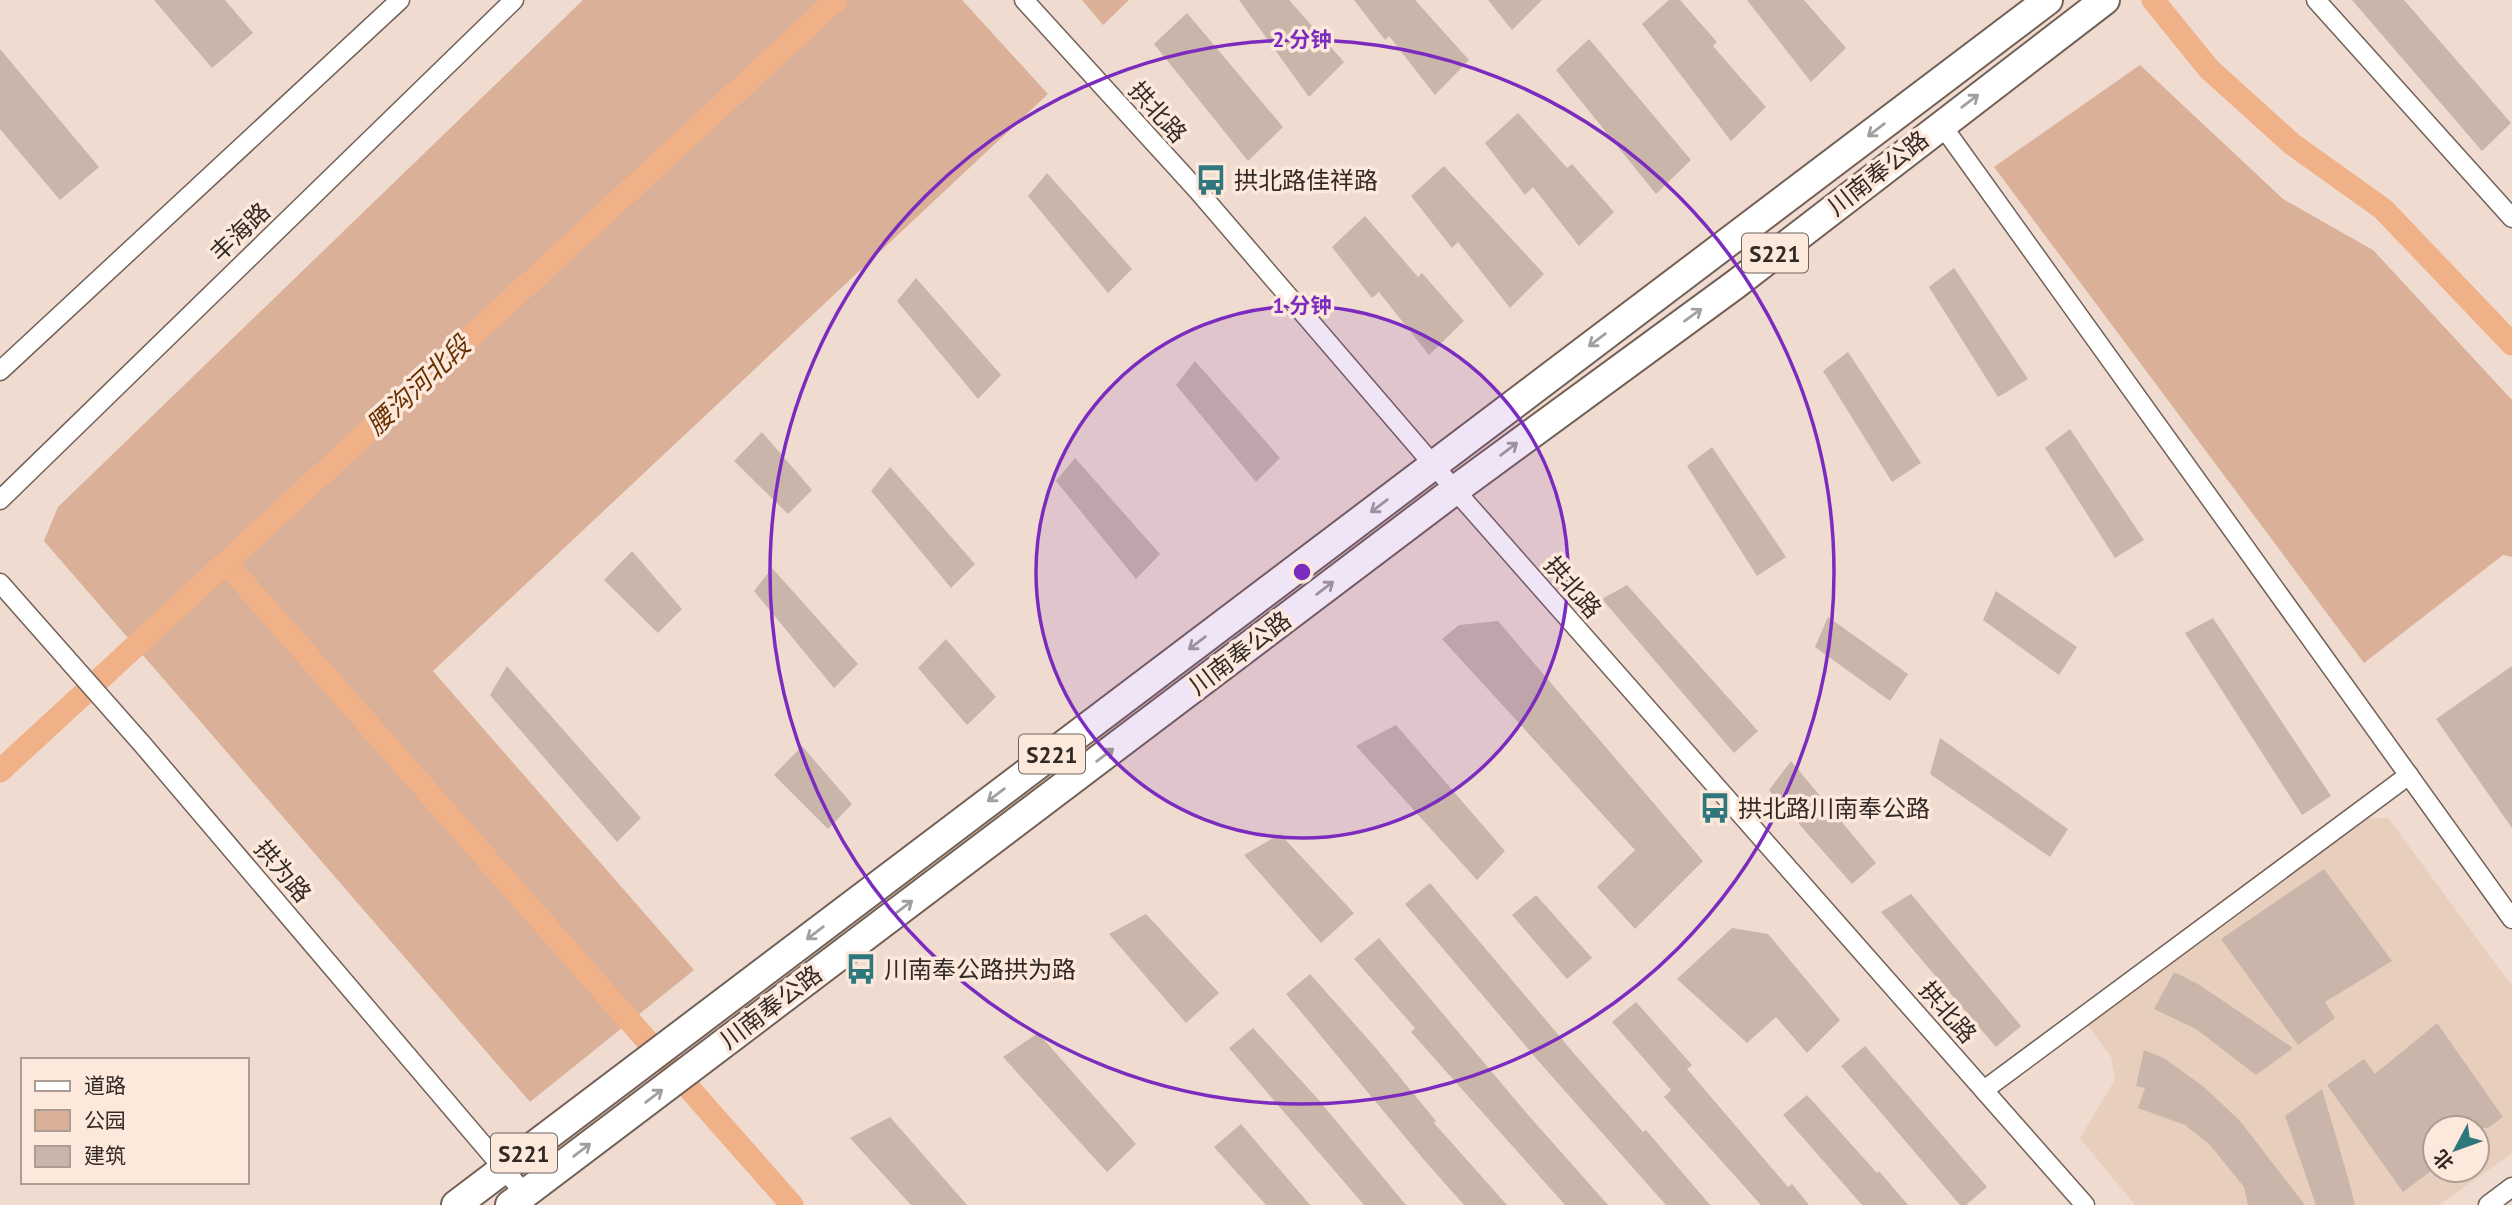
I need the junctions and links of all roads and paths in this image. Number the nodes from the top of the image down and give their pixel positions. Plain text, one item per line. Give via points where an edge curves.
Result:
1 (400, 0) edge
2 (514, 0) edge
3 (1024, 0) edge
4 (2048, 0) edge
5 (2316, 0) edge
6 (2098, 5) edge
7 (1941, 124) junction
8 (2512, 218) edge
9 (0, 371) edge
10 (1433, 465) junction
11 (1455, 490) junction
12 (0, 500) edge
13 (0, 583) edge
14 (2409, 775) junction
15 (2512, 919) edge
16 (1983, 1090) junction
17 (503, 1169) junction
18 (2512, 1187) edge
19 (517, 1200) edge
20 (456, 1205) edge
21 (2085, 1205) edge
22 (2488, 1205) edge

1 - 9 street
2 - 12 street, 丰海路
3 - 10 street, 拱北路 via 1198,191
4 -> 10 main road, 川南奉公路 / S221
5 - 8 street
7 -> 6 main road, 川南奉公路 / S221
11 -> 7 main road, 川南奉公路 / S221 via 1736,284
7 - 14 street
10 - 11 street, 拱北路
10 -> 17 main road, 川南奉公路 / S221
11 - 16 street, 拱北路
19 -> 11 main road, 川南奉公路 / S221
13 - 17 street, 拱为路 via 144,745
14 - 15 street
14 - 16 street
16 - 21 street, 拱北路
17 - 19 street, 拱为路
17 - 20 main road, 川南奉公路 / S221
18 - 22 street

